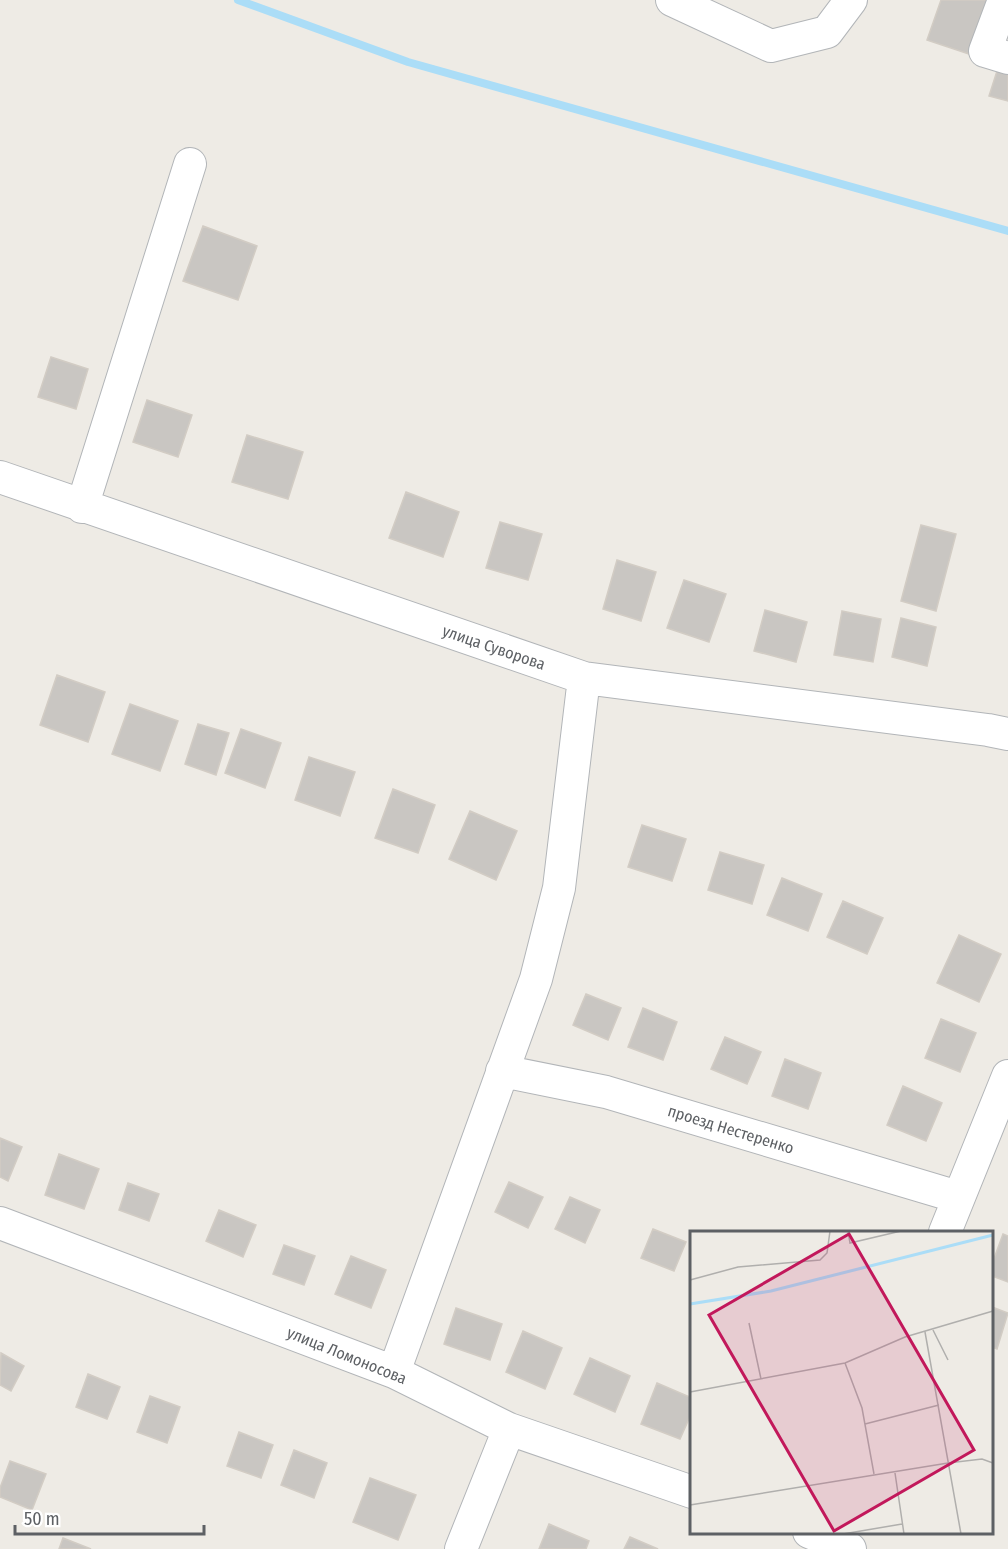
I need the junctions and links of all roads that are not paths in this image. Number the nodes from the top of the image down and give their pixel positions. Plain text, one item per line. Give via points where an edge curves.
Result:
1 (672, 0) edge
2 (852, 0) edge
3 (1004, 0) edge
4 (1008, 58) edge
5 (190, 164) dead end
6 (0, 477) edge
7 (82, 507) junction
8 (584, 678) junction
9 (1008, 734) edge
10 (502, 1071) junction
11 (1008, 1076) edge
12 (958, 1197) junction
13 (0, 1224) edge
14 (946, 1231) edge
15 (394, 1372) junction
16 (508, 1430) junction
17 (690, 1491) edge
18 (461, 1549) edge

1 - 2 street via 771,46 827,32
3 - 4 street via 985,51
5 - 7 street
6 - 7 street, улица Суворова
7 - 8 street, улица Суворова
8 - 9 street, улица Суворова
8 - 10 street via 560,888 536,979
10 - 12 street, проезд Нестеренко via 606,1092
10 - 15 street
11 - 12 street
12 - 14 street
13 - 15 street, улица Ломоносова
15 - 16 street, улица Ломоносова
16 - 17 street, улица Ломоносова
16 - 18 street

